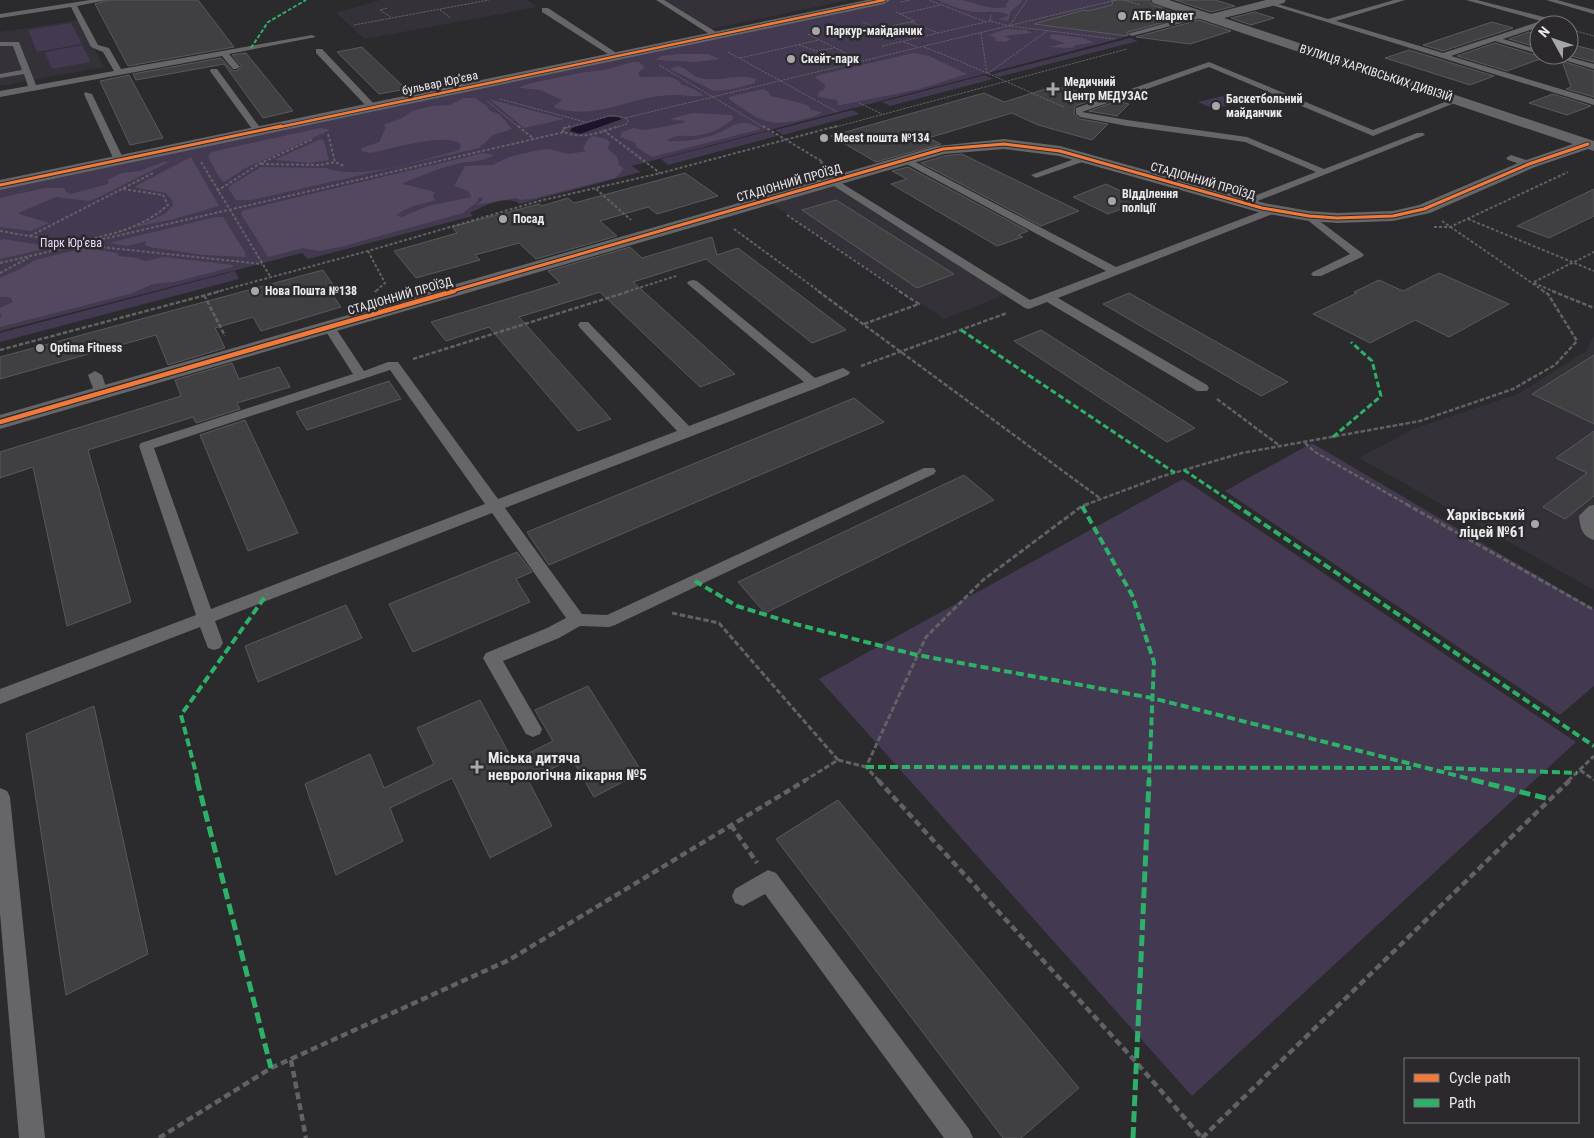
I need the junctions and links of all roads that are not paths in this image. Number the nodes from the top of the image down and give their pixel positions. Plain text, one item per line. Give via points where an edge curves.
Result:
1 (104, 0) edge
2 (658, 0) edge
3 (884, 0) edge
4 (1157, 0) edge
5 (1402, 0) edge
6 (1469, 0) edge
7 (1548, 0) edge
8 (1274, 2) edge
9 (73, 5) junction
10 (545, 10) dead end
11 (1594, 12) edge
12 (0, 16) edge
13 (1207, 16) junction
14 (1328, 21) junction
15 (1132, 34) dead end
16 (710, 36) junction
17 (312, 37) dead end
18 (1495, 39) junction
19 (0, 44) edge
20 (1529, 49) edge
21 (319, 52) dead end
22 (224, 53) junction
23 (617, 56) junction
24 (1443, 56) junction
25 (1579, 63) edge
26 (236, 67) dead end
27 (1594, 67) edge
28 (26, 71) junction
29 (214, 71) dead end
30 (119, 72) junction
31 (0, 76) edge
32 (33, 88) junction
33 (0, 94) edge
34 (88, 94) dead end
35 (1458, 100) junction
36 (1594, 102) edge
37 (372, 107) junction
38 (258, 131) junction
39 (1420, 135) dead end
40 (1592, 144) edge
41 (1085, 158) junction
42 (1511, 158) dead end
43 (119, 160) junction
44 (906, 160) junction
45 (1529, 164) junction
46 (1324, 172) junction
47 (1036, 175) dead end
48 (831, 181) junction
49 (0, 185) edge
50 (1244, 203) junction
51 (1274, 210) junction
52 (1309, 216) junction
53 (1116, 272) junction
54 (1317, 274) dead end
55 (693, 283) road end
56 (1049, 298) junction
57 (337, 324) junction
58 (584, 326) dead end
59 (844, 372) road end
60 (361, 376) junction
61 (814, 384) junction
62 (1202, 388) road end
63 (0, 422) edge
64 (687, 433) junction
65 (929, 471) dead end
66 (495, 506) junction
67 (1594, 510) edge
68 (1594, 535) edge
69 (206, 618) junction
70 (577, 620) junction
71 (214, 642) dead end
72 (0, 697) edge
73 (533, 729) dead end
74 (0, 797) edge
75 (744, 896) dead end
76 (32, 1138) edge
77 (960, 1138) edge

1 - 9 lane
2 - 16 lane
3 - 16 street, бульвар Юрʼєва
4 - 13 street, ВУЛИЦЯ ХАРКІВСЬКИХ ДИВІЗІЙ
5 - 14 lane
6 - 18 lane via 1549,21
7 - 11 lane
8 - 13 street
8 - 14 lane
9 - 12 lane
9 - 30 lane via 95,47 106,50
10 - 23 lane
13 - 15 lane
13 - 35 street, ВУЛИЦЯ ХАРКІВСЬКИХ ДИВІЗІЙ
14 - 24 lane
16 - 23 street, бульвар Юрʼєва
17 - 22 lane
18 - 20 lane
18 - 24 lane
19 - 28 lane via 16,44
21 - 37 lane
22 - 26 lane
22 - 30 lane
23 - 37 street, бульвар Юрʼєва via 473,90
24 - 36 lane
25 - 27 lane
28 - 31 lane
28 - 32 lane
29 - 38 lane
30 - 32 lane
32 - 33 lane
34 - 43 lane
35 - 40 street, ВУЛИЦЯ ХАРКІВСЬКИХ ДИВІЗІЙ
35 - 46 lane via 1373,133 1209,64 1080,112 1127,123 1247,140
37 - 38 street, бульвар Юрʼєва
38 - 43 street, бульвар Юрʼєва
39 - 46 lane
40 - 45 street, СТАДІОННИЙ ПРОЇЗД
41 - 44 street, СТАДІОННИЙ ПРОЇЗД via 1060,151 1004,144 943,149
41 - 47 lane
41 - 50 street, СТАДІОННИЙ ПРОЇЗД
42 - 45 lane
43 - 49 street, бульвар Юрʼєва
44 - 48 street, СТАДІОННИЙ ПРОЇЗД
44 - 53 lane
45 - 52 street, СТАДІОННИЙ ПРОЇЗД via 1424,209 1393,216
46 - 50 lane
48 - 56 lane via 1029,305
48 - 57 street, СТАДІОННИЙ ПРОЇЗД
50 - 51 street, СТАДІОННИЙ ПРОЇЗД
51 - 52 street, СТАДІОННИЙ ПРОЇЗД
51 - 53 lane
52 - 54 lane via 1358,255
53 - 56 lane
55 - 61 lane
56 - 62 lane
57 - 60 lane
57 - 63 street, СТАДІОННИЙ ПРОЇЗД via 234,354 98,384
58 - 64 lane
59 - 61 lane
60 - 66 lane via 393,365
60 - 69 lane via 146,446
61 - 64 lane
64 - 66 lane
65 - 70 lane via 609,621
66 - 69 lane
66 - 70 lane
67 - 68 lane via 1587,516 1588,528
69 - 71 lane
69 - 72 lane
70 - 73 lane via 492,658
74 - 76 lane
75 - 77 lane via 768,880

